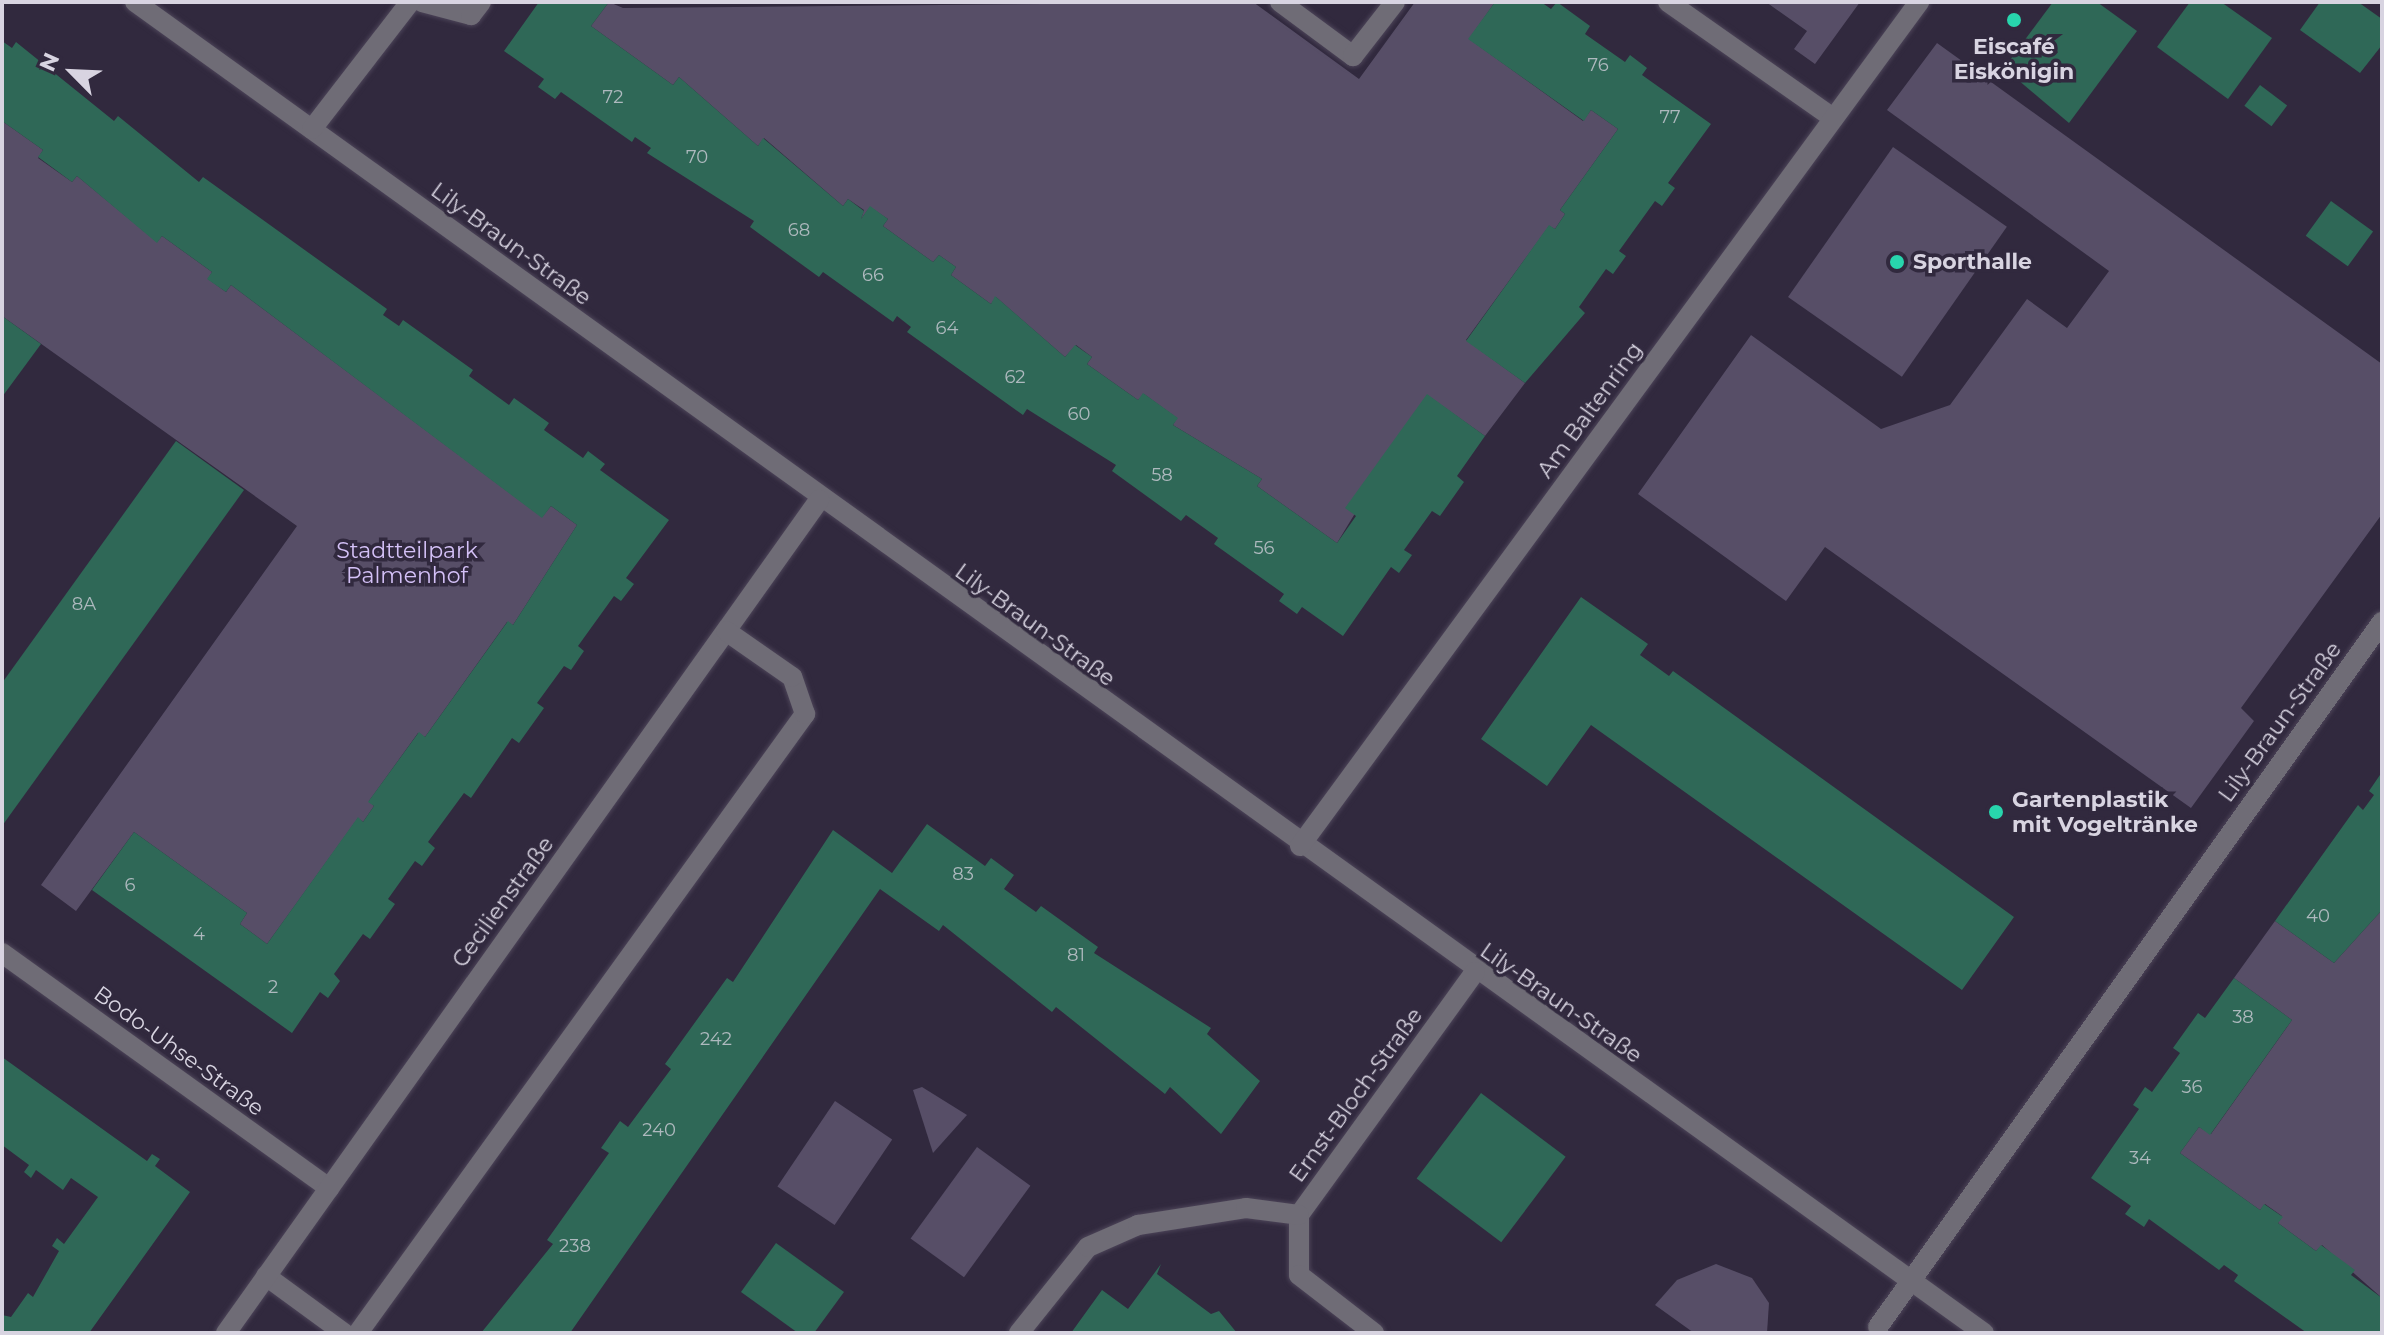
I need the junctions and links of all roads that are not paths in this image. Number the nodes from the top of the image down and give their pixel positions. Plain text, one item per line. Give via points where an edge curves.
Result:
1 (135, 2) edge
2 (410, 2) edge
3 (422, 2) edge
4 (481, 2) edge
5 (1280, 2) edge
6 (1395, 2) edge
7 (1668, 2) edge
8 (1919, 2) edge
9 (1833, 118) junction
10 (312, 129) junction
11 (819, 500) junction
12 (2382, 622) edge
13 (726, 631) junction
14 (1300, 846) junction
15 (2, 953) edge
16 (1475, 972) junction
17 (329, 1188) junction
18 (1299, 1215) junction
19 (266, 1276) junction
20 (1911, 1281) junction
21 (1878, 1327) dead end
22 (226, 1333) edge
23 (344, 1333) edge
24 (358, 1333) edge
25 (1019, 1333) edge
26 (1374, 1333) edge
27 (1984, 1333) edge

1 - 10 street, Lily-Braun-Straße
2 - 10 street
3 - 4 street via 471,15
5 - 6 street via 1353,56
7 - 9 street
8 - 9 street, Am Baltenring
9 - 14 street, Am Baltenring
10 - 11 street, Lily-Braun-Straße
11 - 13 street, Cecilienstraße
11 - 14 street, Lily-Braun-Straße
12 - 20 street, Lily-Braun-Straße
13 - 17 street, Cecilienstraße
13 - 24 street via 792,677 805,714
14 - 16 street, Lily-Braun-Straße
15 - 17 street, Bodo-Uhse-Straße
16 - 18 street, Ernst-Bloch-Straße
16 - 20 street, Lily-Braun-Straße
17 - 19 street, Cecilienstraße
18 - 25 street, Ernst-Bloch-Straße via 1246,1208 1138,1225 1088,1247
18 - 26 street via 1299,1275
19 - 22 street, Cecilienstraße
19 - 23 street
20 - 21 street
20 - 27 street, Lily-Braun-Straße

